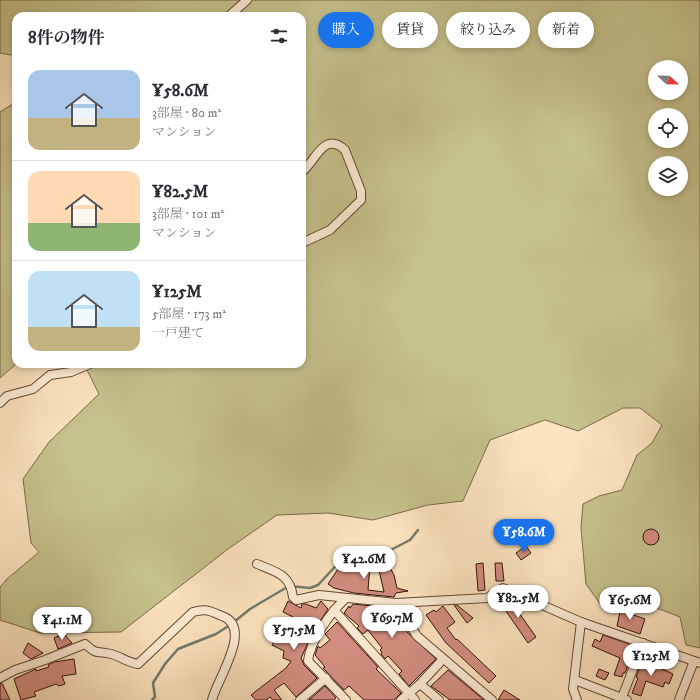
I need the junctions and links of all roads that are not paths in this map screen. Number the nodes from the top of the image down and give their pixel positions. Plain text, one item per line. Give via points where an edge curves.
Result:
1 (247, 0) edge
2 (234, 12) edge
3 (306, 169) edge
4 (306, 241) edge
5 (81, 368) edge
6 (0, 403) edge
7 (257, 564) dead end
8 (345, 599) junction
9 (396, 604) junction
10 (334, 610) junction
11 (580, 622) junction
12 (643, 643) junction
13 (443, 659) junction
14 (697, 662) edge
15 (0, 678) edge
16 (326, 678) junction
17 (574, 680) junction
18 (420, 684) junction
19 (409, 693) junction
20 (623, 699) edge
21 (212, 700) edge
22 (300, 700) edge
23 (346, 700) edge
24 (401, 700) edge
25 (415, 700) edge
26 (439, 700) edge
27 (492, 700) edge
28 (576, 700) edge
29 (679, 700) edge

1 - 2 street
3 - 4 street via 323,146 330,143 341,146 345,150 347,161 361,191 361,200 330,230
5 - 6 street via 50,375 33,389 7,396
7 - 8 street via 286,578 292,586 293,597 296,600 319,595
8 - 9 street
8 - 10 street
9 - 11 street via 487,598 503,588
9 - 13 street via 416,636
10 - 16 street via 309,651 308,661
10 - 19 street
11 - 12 street
11 - 17 street
12 - 14 street
12 - 20 street
13 - 18 street
13 - 27 street
14 - 29 street
15 - 21 street via 14,670 85,644 96,654 111,654 138,664 193,612 204,609 230,618 234,623 234,649
16 - 22 street
16 - 23 street
17 - 20 street
17 - 28 street
18 - 19 street
18 - 26 street
19 - 24 street
19 - 25 street

